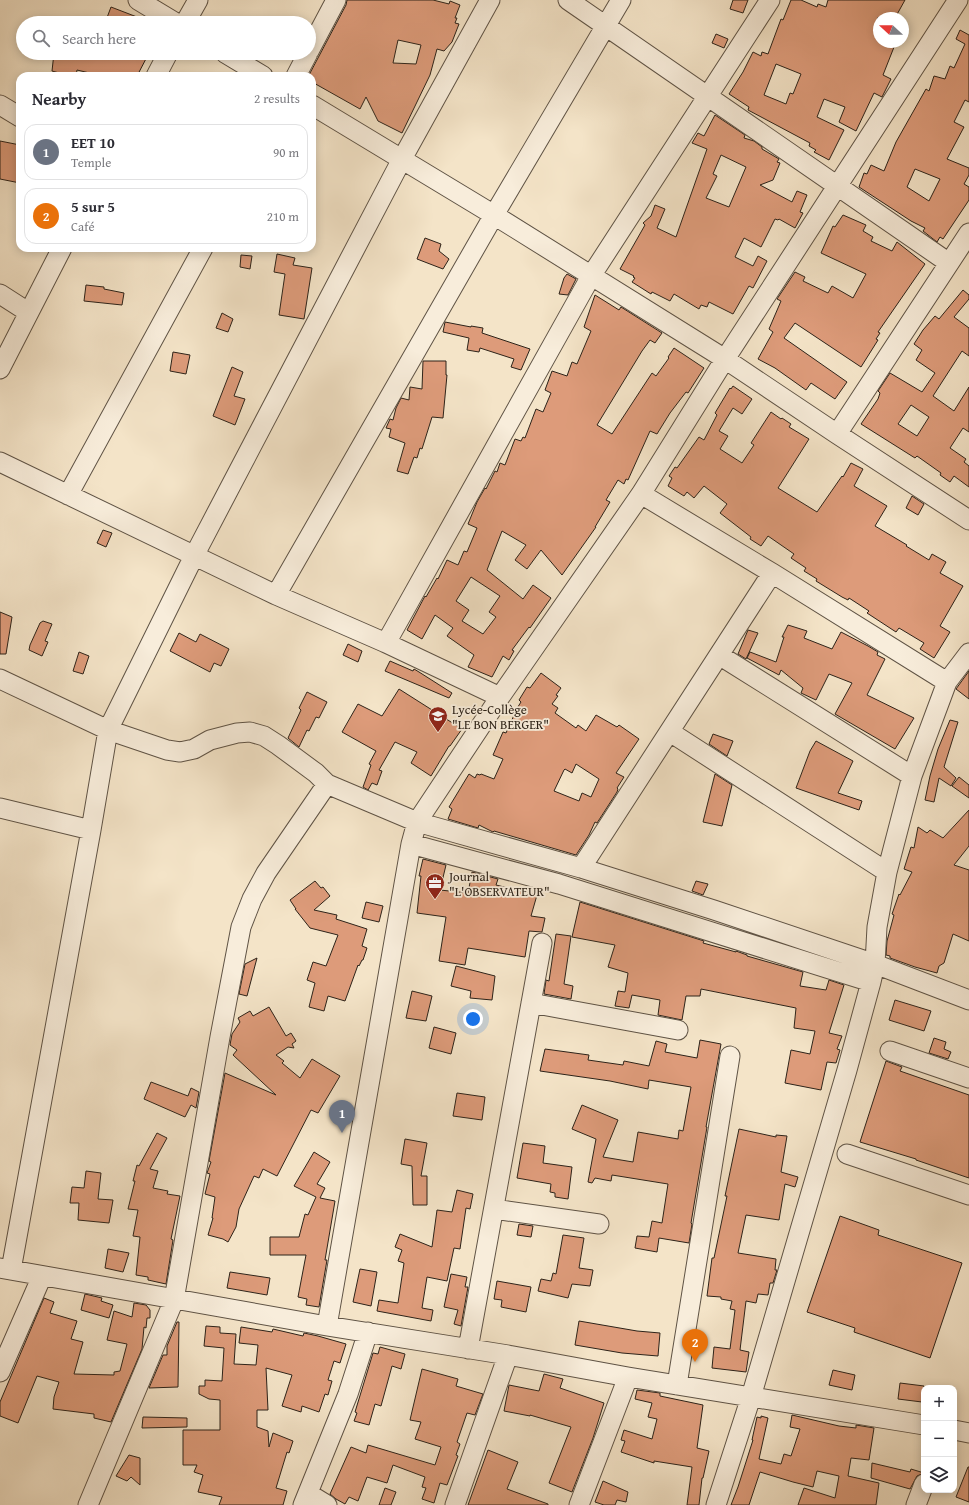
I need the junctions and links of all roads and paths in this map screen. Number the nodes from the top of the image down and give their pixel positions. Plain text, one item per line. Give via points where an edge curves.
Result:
1 (138, 0) edge
2 (198, 0) edge
3 (336, 0) edge
4 (490, 0) edge
5 (568, 0) edge
6 (621, 0) edge
7 (770, 0) edge
8 (958, 0) edge
9 (164, 16) edge
10 (189, 16) edge
11 (607, 25) junction
12 (316, 39) edge
13 (164, 60) edge
14 (237, 60) edge
15 (305, 60) edge
16 (158, 72) edge
17 (257, 72) edge
18 (298, 72) edge
19 (708, 97) junction
20 (0, 105) edge
21 (316, 107) edge
22 (16, 115) edge
23 (402, 159) junction
24 (837, 187) junction
25 (494, 215) junction
26 (969, 233) edge
27 (60, 252) edge
28 (201, 252) edge
29 (949, 263) junction
30 (591, 276) junction
31 (0, 294) edge
32 (28, 312) junction
33 (725, 359) junction
34 (0, 369) edge
35 (837, 434) junction
36 (0, 462) edge
37 (641, 494) junction
38 (68, 495) junction
39 (969, 520) edge
40 (194, 556) junction
41 (772, 573) junction
42 (276, 595) junction
43 (386, 643) junction
44 (969, 653) edge
45 (719, 655) junction
46 (0, 679) edge
47 (947, 682) junction
48 (500, 697) junction
49 (108, 730) junction
50 (670, 732) junction
51 (912, 776) junction
52 (327, 784) junction
53 (0, 808) edge
54 (417, 822) junction
55 (92, 830) junction
56 (411, 844) junction
57 (581, 868) junction
58 (887, 872) junction
59 (714, 910) junction
60 (707, 931) junction
61 (542, 943) dead end
62 (876, 964) junction
63 (871, 982) junction
64 (969, 1000) edge
65 (531, 1003) junction
66 (678, 1030) dead end
67 (890, 1051) dead end
68 (730, 1056) dead end
69 (969, 1078) edge
70 (847, 1154) dead end
71 (969, 1195) edge
72 (494, 1209) junction
73 (599, 1224) dead end
74 (6, 1269) edge
75 (42, 1276) junction
76 (174, 1300) junction
77 (327, 1326) junction
78 (368, 1332) junction
79 (468, 1349) junction
80 (508, 1355) junction
81 (0, 1372) edge
82 (628, 1377) junction
83 (677, 1385) junction
84 (751, 1397) junction
85 (921, 1425) edge
86 (957, 1431) edge
87 (969, 1433) edge
88 (921, 1492) edge
89 (306, 1499) edge
90 (88, 1505) edge
91 (327, 1505) edge
92 (455, 1505) edge
93 (579, 1505) edge
94 (716, 1505) edge
95 (916, 1505) edge

1 - 9 street
2 - 10 street
3 - 12 street
4 - 23 street
5 - 11 street
6 - 11 street
7 - 19 street
8 - 24 street
11 - 19 street
11 - 25 street
13 - 16 street
14 - 17 street
15 - 18 street
19 - 24 street
19 - 30 street
20 - 22 street
21 - 23 street
23 - 25 street
23 - 40 street
24 - 29 street
24 - 33 street
25 - 30 street
25 - 42 street
26 - 29 street
27 - 32 street
28 - 38 street
29 - 35 street
30 - 33 street
30 - 43 street
31 - 32 street
32 - 34 street
33 - 35 street
33 - 37 street
35 - 39 street
36 - 38 street
37 - 41 street
37 - 48 street
38 - 40 street
40 - 42 street
40 - 49 street
41 - 45 street
41 - 47 street
42 - 43 street
43 - 48 street
44 - 47 street
45 - 50 street
45 - 51 street
46 - 49 street
47 - 51 street
48 - 54 street
49 - 52 street via 152,746 180,752 194,749 223,736 250,732 264,736 278,745
49 - 55 street
50 - 57 street
50 - 58 street
51 - 58 street
52 - 54 street
52 - 76 street via 266,873 241,927
53 - 55 street
54 - 56 street
54 - 57 street
55 - 74 street
56 - 60 street via 559,884
56 - 77 street
57 - 59 street
58 - 62 street via 877,927
59 - 60 street
59 - 62 street
60 - 63 street
61 - 65 street
62 - 63 street
62 - 64 street
63 - 84 street
65 - 66 street
65 - 72 street
67 - 69 street
68 - 83 street
70 - 71 street
72 - 73 street
72 - 79 street
74 - 75 street
75 - 76 street
75 - 81 street
76 - 77 street
76 - 90 street
77 - 78 street
78 - 79 street
78 - 89 street via 348,1394
79 - 80 street
80 - 82 street
80 - 92 street
82 - 83 street
82 - 93 street
83 - 84 street
84 - 85 street
84 - 94 street
86 - 87 street
88 - 95 street
89 - 91 street

